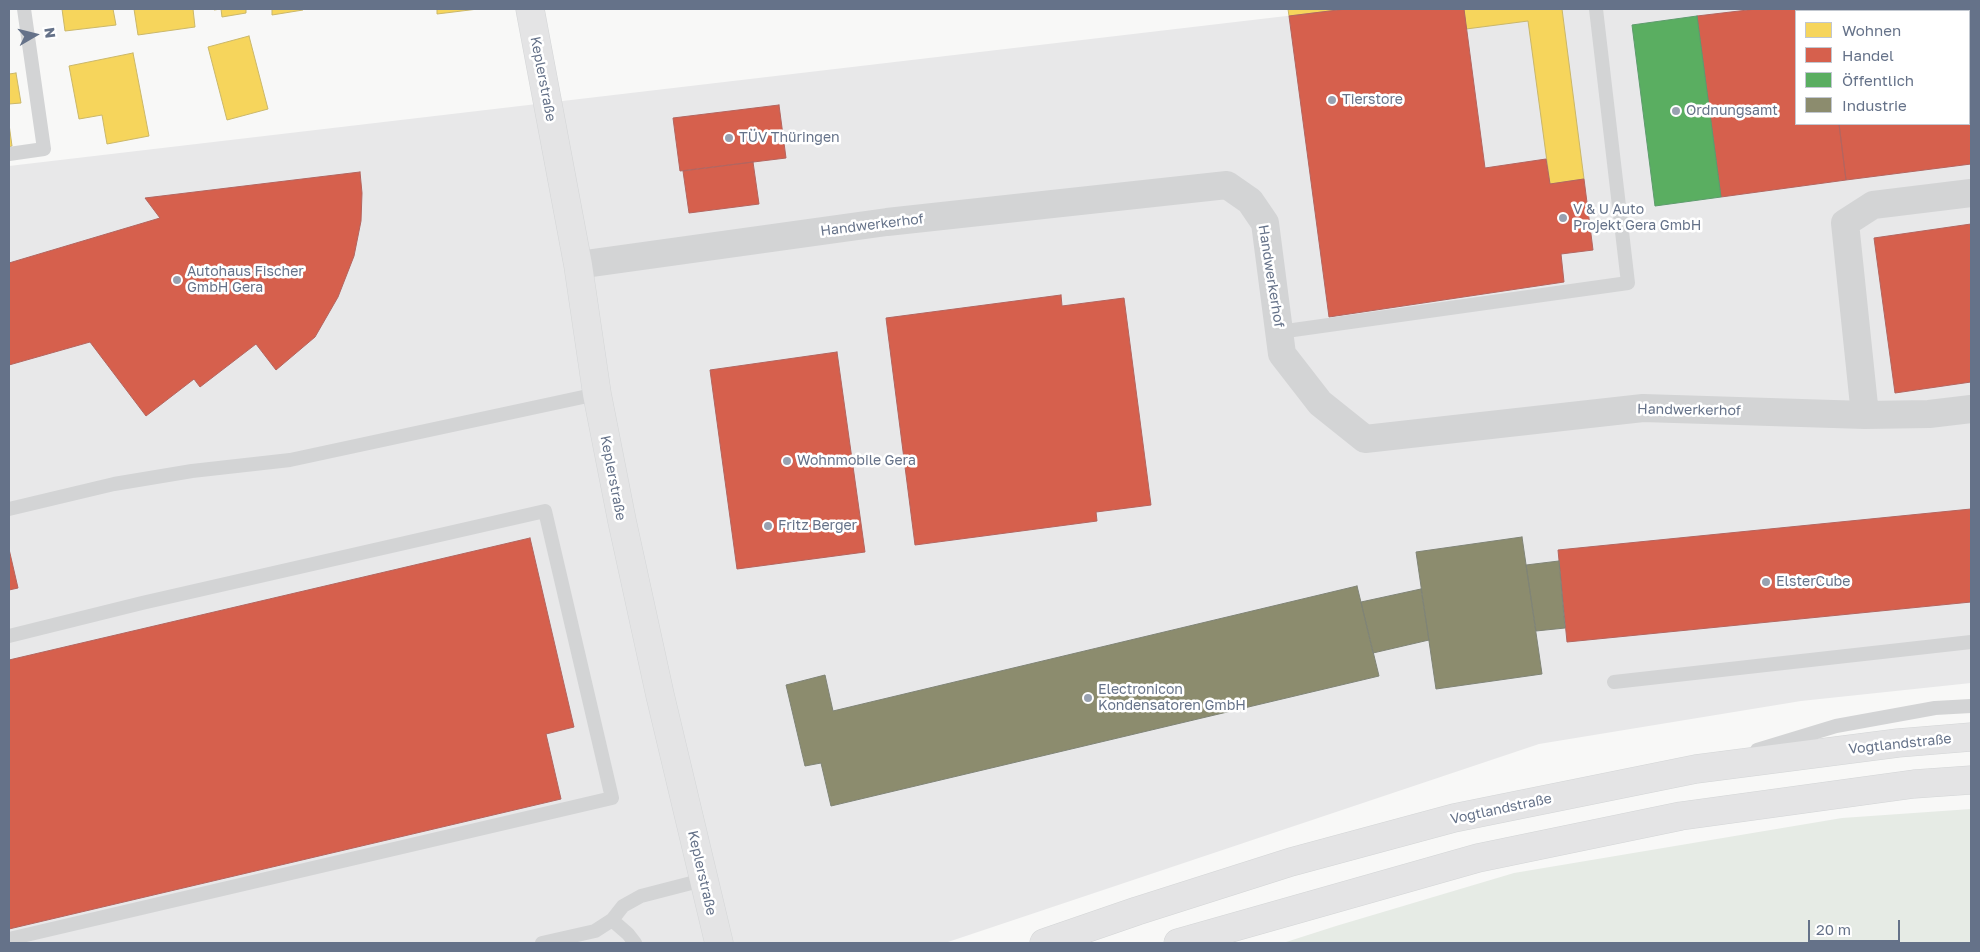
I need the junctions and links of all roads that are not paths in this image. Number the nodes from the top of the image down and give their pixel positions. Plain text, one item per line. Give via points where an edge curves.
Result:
1 (24, 9) edge
2 (530, 9) edge
3 (1596, 9) edge
4 (9, 154) edge
5 (1971, 193) edge
6 (578, 265) junction
7 (1628, 283) junction
8 (1629, 297) dead end
9 (1279, 332) junction
10 (598, 394) junction
11 (1971, 409) edge
12 (1865, 415) junction
13 (9, 509) edge
14 (9, 636) edge
15 (1971, 642) edge
16 (1614, 682) dead end
17 (1971, 706) edge
18 (1971, 737) edge
19 (1696, 769) junction
20 (1971, 780) edge
21 (703, 880) junction
22 (612, 920) junction
23 (9, 939) edge
24 (542, 943) edge
25 (635, 943) edge
26 (718, 943) edge
27 (1044, 943) edge
28 (1178, 943) edge

1 - 4 lane via 44,149
2 - 6 main road, Keplerstraße
3 - 7 lane
5 - 12 street via 1873,206 1845,223
6 - 9 street, Handwerkerhof via 887,222 1227,185 1250,200 1265,223
6 - 10 main road, Keplerstraße
7 - 8 lane
7 - 9 lane
9 - 12 street, Handwerkerhof via 1282,354 1320,403 1364,439 1643,408
10 - 13 lane via 290,460 114,484
10 - 21 main road, Keplerstraße via 622,521
11 - 12 street, Handwerkerhof via 1929,414
14 - 23 lane via 545,511 612,798
15 - 16 lane
17 - 19 lane via 1935,708 1836,726
18 - 19 main road, Vogtlandstraße
19 - 27 main road, Vogtlandstraße via 1435,823 1291,862
20 - 28 main road via 1914,784 1681,816 1478,858
21 - 22 lane via 641,896 623,906
21 - 26 main road, Keplerstraße
22 - 24 lane via 595,931
22 - 25 lane

